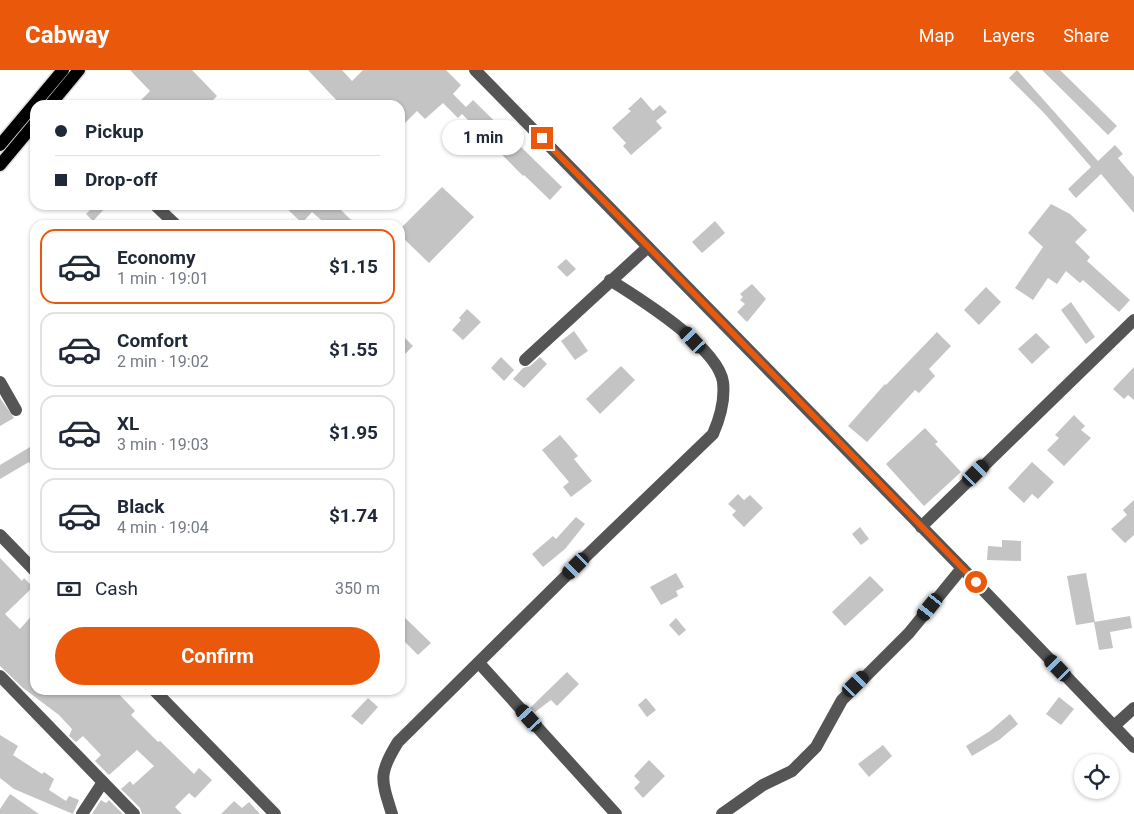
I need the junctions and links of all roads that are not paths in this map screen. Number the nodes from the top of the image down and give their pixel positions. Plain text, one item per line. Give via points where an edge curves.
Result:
1 (63, 70) edge
2 (79, 70) edge
3 (475, 70) edge
4 (54, 99) edge
5 (30, 119) edge
6 (30, 129) edge
7 (0, 145) edge
8 (0, 165) edge
9 (161, 210) edge
10 (171, 220) edge
11 (648, 247) junction
12 (610, 280) junction
13 (1134, 320) edge
14 (525, 360) dead end
15 (0, 382) edge
16 (16, 410) dead end
17 (920, 527) junction
18 (0, 535) edge
19 (30, 566) edge
20 (962, 568) junction
21 (479, 663) junction
22 (0, 676) edge
23 (159, 695) edge
24 (1134, 708) edge
25 (1114, 726) junction
26 (1134, 747) edge
27 (103, 782) junction
28 (82, 814) edge
29 (134, 814) edge
30 (275, 814) edge
31 (392, 814) edge
32 (616, 814) edge
33 (722, 814) edge

1 - 4 main road
2 - 4 main road
3 - 11 street
5 - 7 main road
6 - 8 main road
9 - 10 street
11 - 12 street
11 - 17 street
12 - 14 street
12 - 21 street via 683,329 713,362 723,380 721,414 713,434
13 - 17 street
15 - 16 street
17 - 20 street
18 - 19 street
20 - 25 street
20 - 33 street via 909,633 842,700 816,747 792,771 763,785
21 - 31 street via 398,742 384,764 382,784
21 - 32 street
22 - 27 street
23 - 30 street
24 - 25 street
25 - 26 street
27 - 28 street
27 - 29 street

